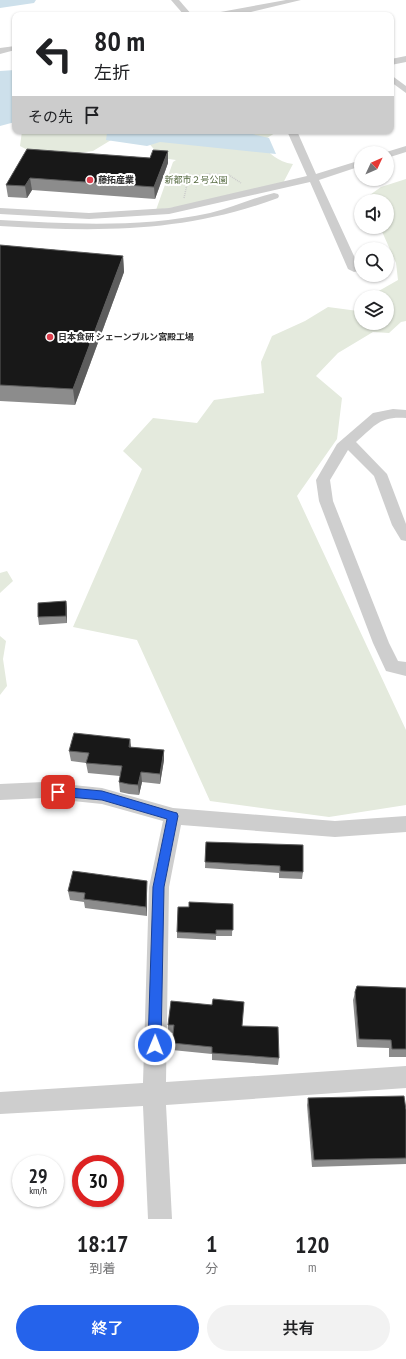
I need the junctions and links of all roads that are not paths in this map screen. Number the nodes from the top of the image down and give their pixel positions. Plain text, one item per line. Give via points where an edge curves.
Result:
1 (175, 0) edge
2 (297, 0) edge
3 (185, 12) edge
4 (236, 12) edge
5 (12, 49) edge
6 (0, 51) edge
7 (12, 57) edge
8 (0, 58) edge
9 (394, 63) edge
10 (404, 65) edge
11 (394, 72) edge
12 (394, 80) edge
13 (406, 90) edge
14 (293, 134) edge
15 (406, 149) edge
16 (394, 153) edge
17 (354, 165) edge
18 (314, 178) junction
19 (0, 211) edge
20 (0, 223) edge
21 (354, 269) dead end
22 (406, 414) edge
23 (348, 442) junction
24 (406, 536) edge
25 (406, 669) edge
26 (0, 792) edge
27 (173, 816) junction
28 (406, 824) edge
29 (406, 1077) edge
30 (154, 1094) junction
31 (0, 1103) edge
32 (160, 1219) edge

1 - 3 street
2 - 4 street
5 - 6 street
7 - 8 street
9 - 10 street
10 - 11 street
12 - 13 street
14 - 18 street
15 - 16 street
17 - 18 street
18 - 19 street via 169,211 89,216
18 - 20 street via 250,206 197,218 136,226 76,228
18 - 21 street
22 - 23 street via 393,412 378,416
23 - 24 street via 380,474 399,526
23 - 25 street via 342,447 323,480 326,501 392,666
26 - 27 street via 44,790 102,796
27 - 28 street via 335,829
27 - 30 street via 158,887
29 - 30 street
30 - 31 street
30 - 32 street

